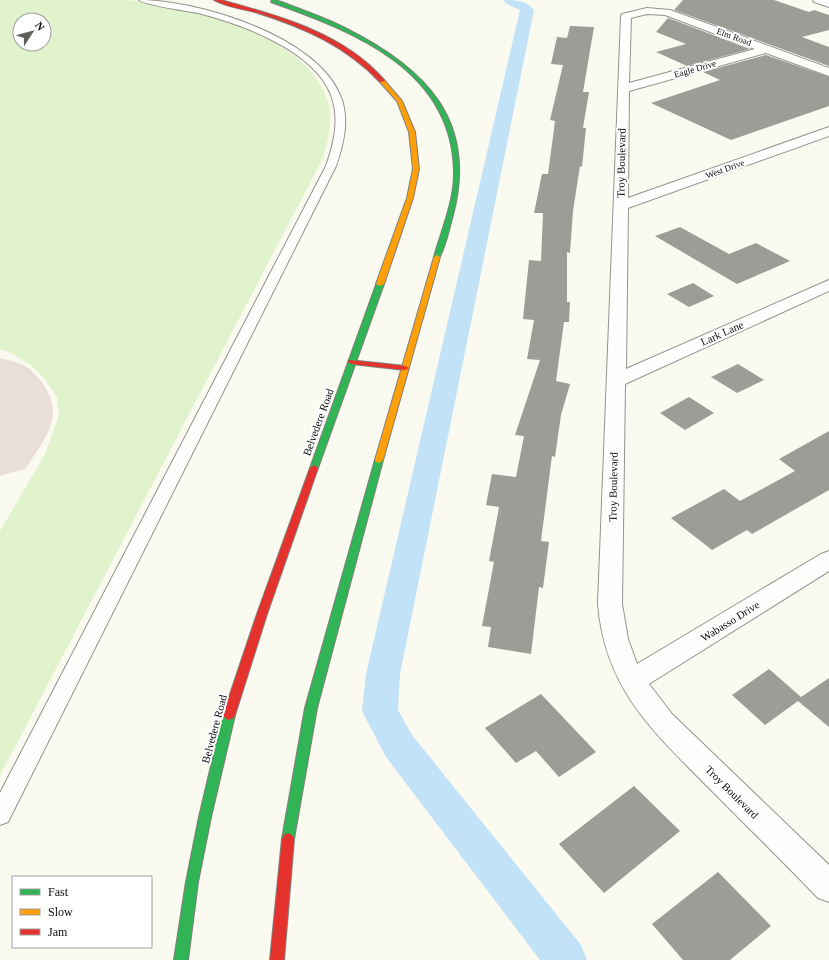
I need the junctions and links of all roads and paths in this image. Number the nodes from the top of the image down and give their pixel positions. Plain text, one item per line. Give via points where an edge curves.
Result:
1 (143, 0) edge
2 (216, 0) edge
3 (268, 0) edge
4 (818, 0) edge
5 (829, 4) edge
6 (638, 12) joint
7 (767, 49) junction
8 (829, 72) edge
9 (623, 90) junction
10 (829, 131) edge
11 (620, 206) junction
12 (829, 285) edge
13 (352, 362) junction
14 (405, 368) junction
15 (616, 381) junction
16 (829, 560) edge
17 (632, 681) junction
18 (0, 815) edge
19 (829, 887) edge
20 (181, 960) edge
21 (277, 960) edge

1 - 18 lane via 224,18 276,39 300,52 328,81 336,95 342,124 339,142 328,173
2 - 13 main road, Belvedere Road via 294,24 349,52 390,88 408,120 415,144 414,184
3 - 14 main road via 334,23 387,52 427,87 448,121 457,159 455,188
4 - 5 street
6 - 7 street, Elm Road via 666,12
6 - 9 street, Troy Boulevard via 626,16
7 - 8 street, Elm Road
7 - 9 street, Eagle Drive
9 - 11 street, Troy Boulevard
10 - 11 street, West Drive
11 - 15 street, Troy Boulevard
12 - 15 street, Lark Lane
13 - 14 main road
13 - 20 main road, Belvedere Road via 250,647 231,708 192,882
14 - 21 main road via 311,708 291,814
15 - 17 street, Troy Boulevard via 610,610 615,642
16 - 17 street, Wabasso Drive
17 - 19 street, Troy Boulevard via 662,722

